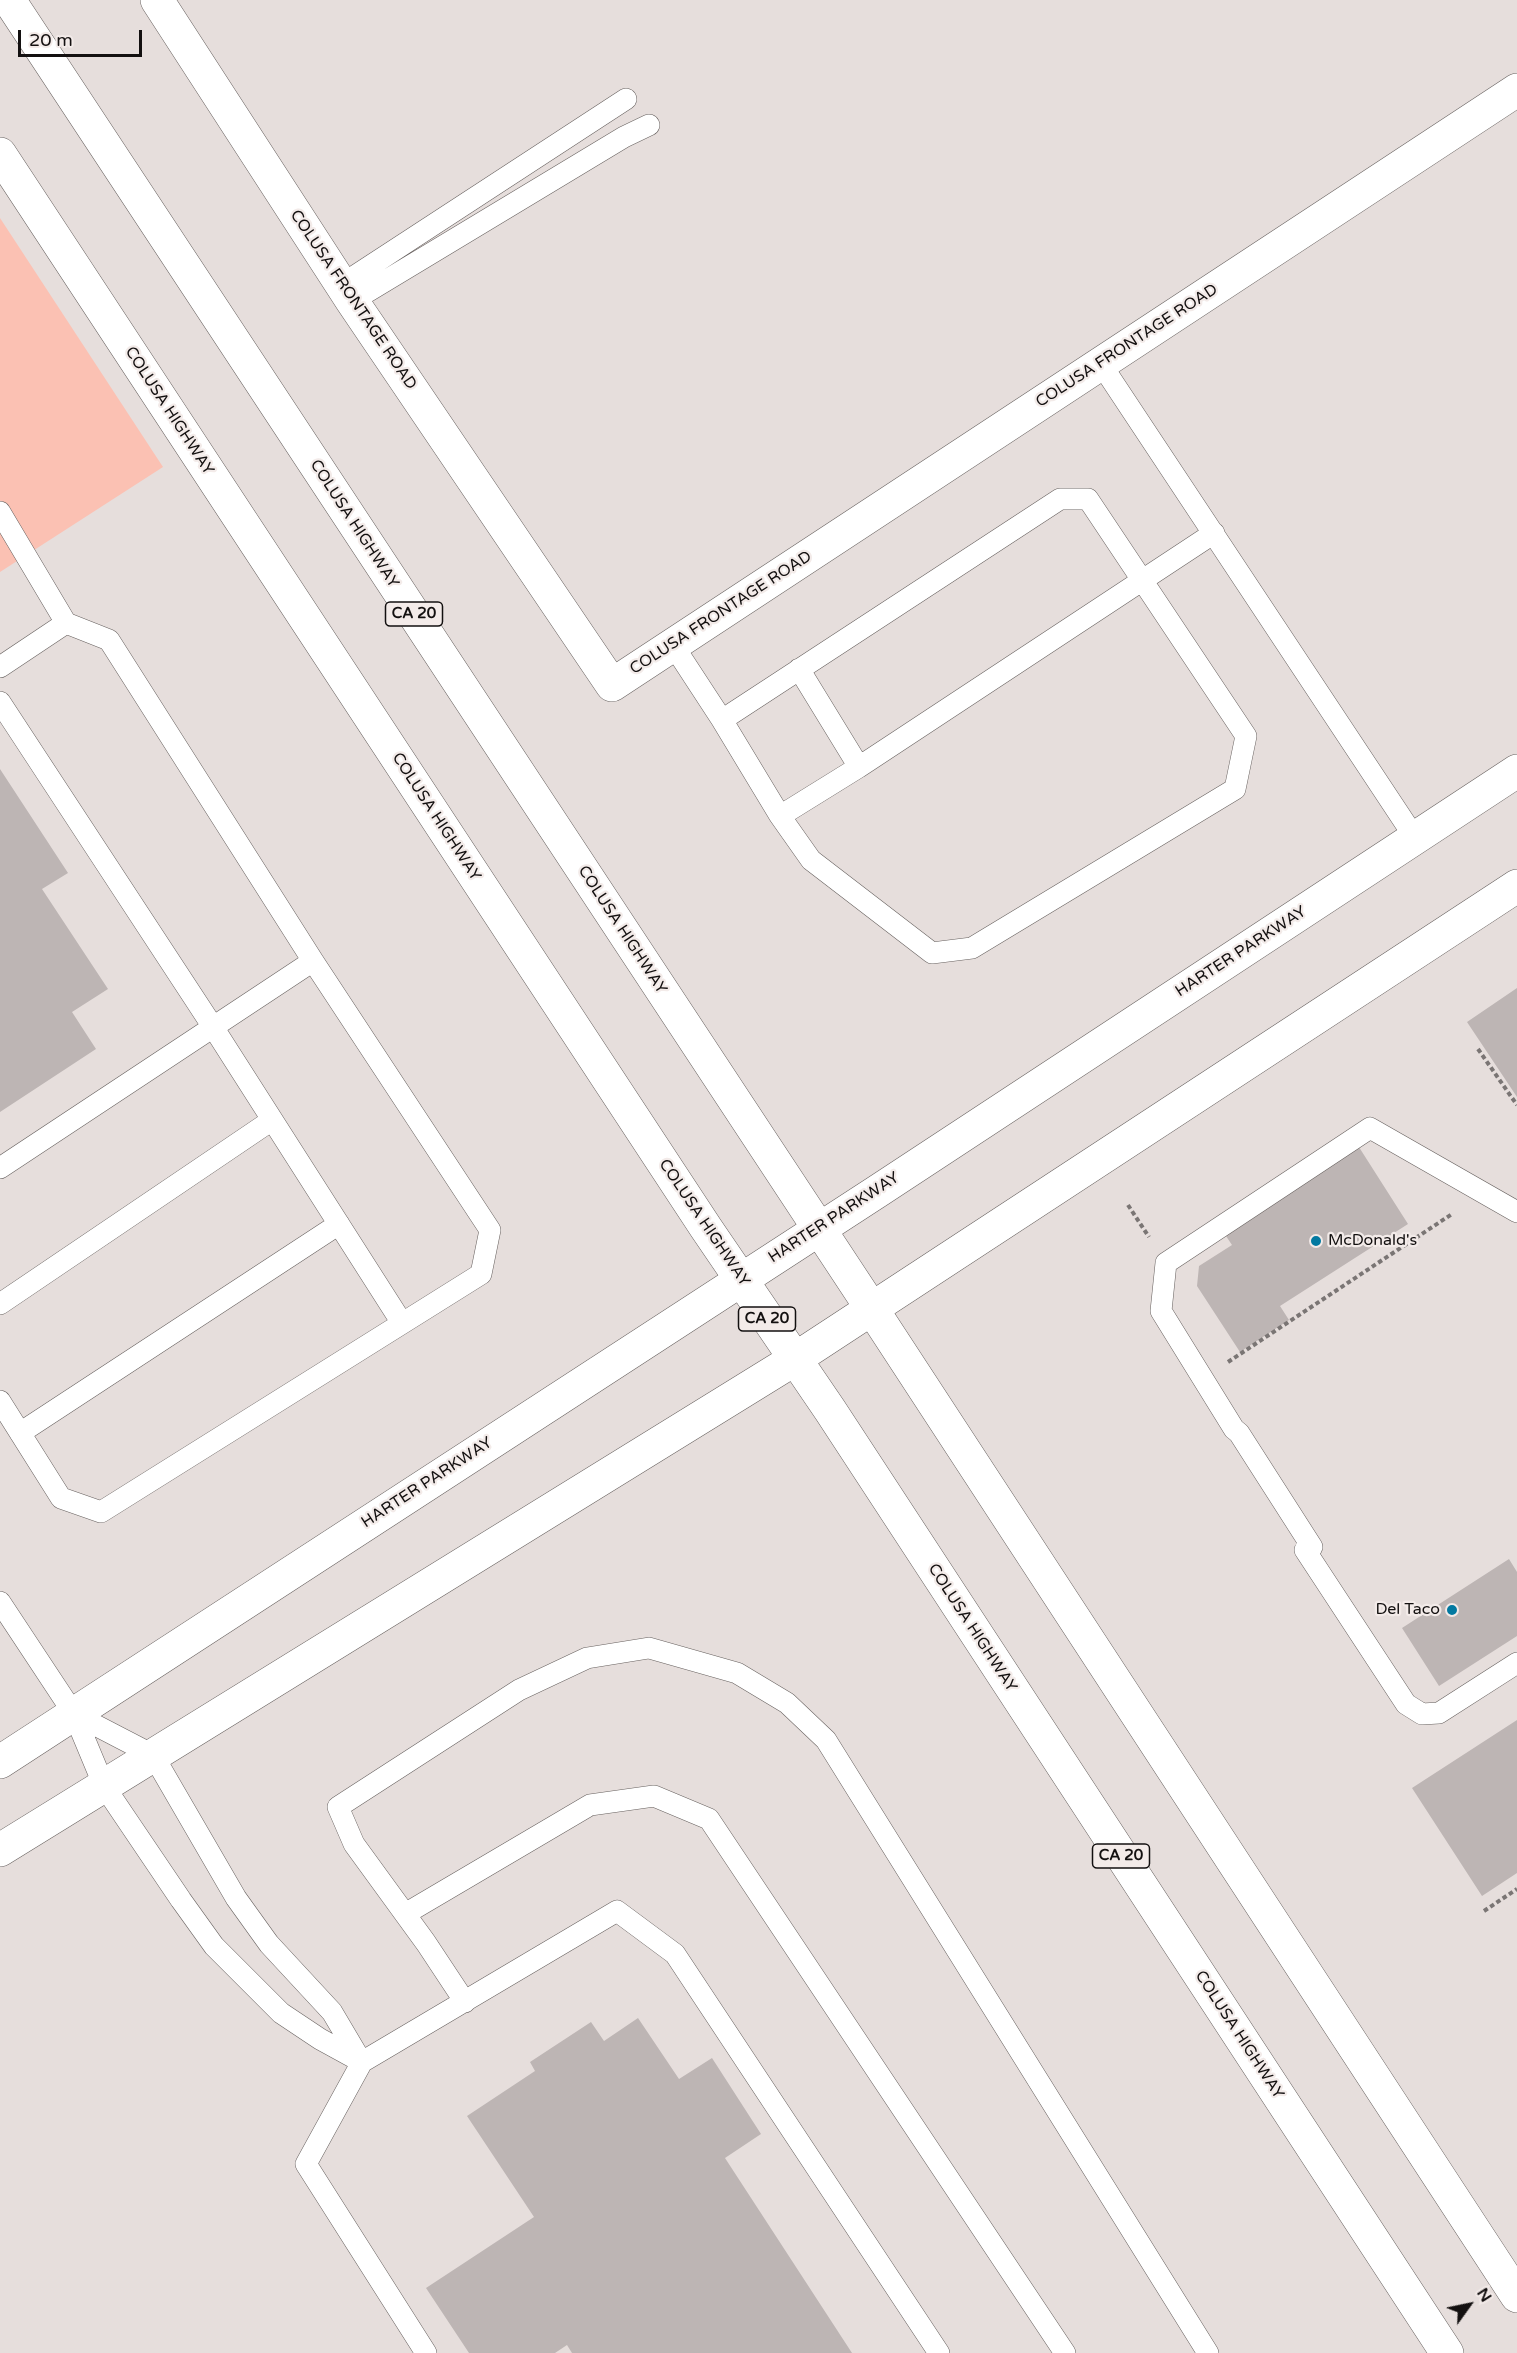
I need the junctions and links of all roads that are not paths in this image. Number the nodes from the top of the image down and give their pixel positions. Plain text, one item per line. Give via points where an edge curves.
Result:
1 (9, 0) edge
2 (157, 0) edge
3 (626, 99) dead end
4 (1513, 101) edge
5 (649, 125) dead end
6 (0, 154) edge
7 (347, 293) junction
8 (1101, 364) junction
9 (0, 512) edge
10 (1214, 533) junction
11 (1142, 580) junction
12 (66, 623) junction
13 (673, 645) junction
14 (0, 667) edge
15 (799, 669) junction
16 (0, 702) edge
17 (722, 720) junction
18 (859, 766) junction
19 (1517, 771) edge
20 (780, 816) junction
21 (1415, 838) junction
22 (1517, 886) edge
23 (313, 961) junction
24 (213, 1027) junction
25 (272, 1120) junction
26 (0, 1168) edge
27 (1517, 1212) edge
28 (339, 1224) junction
29 (818, 1229) junction
30 (740, 1279) junction
31 (0, 1304) edge
32 (872, 1309) junction
33 (402, 1323) junction
34 (795, 1359) junction
35 (0, 1401) edge
36 (20, 1433) junction
37 (0, 1602) edge
38 (1517, 1663) edge
39 (74, 1714) junction
40 (153, 1755) junction
41 (0, 1762) edge
42 (104, 1786) junction
43 (0, 1850) edge
44 (405, 1914) junction
45 (465, 2002) junction
46 (362, 2062) junction
47 (1517, 2296) edge
48 (426, 2353) edge
49 (939, 2353) edge
50 (1065, 2353) edge
51 (1208, 2353) edge
52 (1447, 2353) edge

1 - 29 main road, COLUSA HIGHWAY / CA 20
2 - 7 main road, COLUSA FRONTAGE ROAD
3 - 7 lane
4 - 8 main road, COLUSA FRONTAGE ROAD
5 - 7 lane
6 - 30 main road, COLUSA HIGHWAY / CA 20
7 - 13 main road, COLUSA FRONTAGE ROAD via 612,685
8 - 10 lane
8 - 13 main road, COLUSA FRONTAGE ROAD
9 - 12 lane
10 - 11 lane
10 - 21 lane
11 - 15 lane via 1088,499 1060,499
11 - 18 lane
11 - 20 lane via 1246,736 1235,789 972,948 932,953 811,860
12 - 14 lane
12 - 23 lane via 109,640
13 - 17 lane
15 - 17 lane
15 - 18 lane
16 - 24 lane
17 - 20 lane
18 - 20 lane
19 - 21 main road, HARTER PARKWAY
21 - 29 main road, HARTER PARKWAY
22 - 32 main road
23 - 24 lane
23 - 33 lane via 490,1230 481,1274
24 - 25 lane
24 - 26 lane
25 - 28 lane
25 - 31 lane
27 - 38 lane via 1370,1128 1166,1263 1161,1311 1312,1547 1305,1550 1406,1704 1422,1714 1439,1713
28 - 33 lane
28 - 36 lane
29 - 30 main road, HARTER PARKWAY
29 - 32 main road, CA 20
30 - 34 main road, COLUSA HIGHWAY / CA 20
30 - 39 main road, HARTER PARKWAY
32 - 34 main road
32 - 47 main road, CA 20
33 - 36 lane via 100,1512 61,1498
34 - 40 main road
34 - 52 main road, COLUSA HIGHWAY / CA 20
35 - 36 lane
37 - 39 lane
39 - 40 lane
39 - 41 main road, HARTER PARKWAY
39 - 42 lane
40 - 42 main road
40 - 46 lane via 236,1898 269,1944 332,2012
42 - 43 main road
42 - 46 lane via 214,1946 281,2013
44 - 45 lane
44 - 50 lane via 590,1805 654,1796 710,1819
44 - 51 lane via 354,1844 338,1808 519,1690 587,1658 649,1648 737,1673 787,1703 826,1740
45 - 46 lane
45 - 49 lane via 617,1911 675,1954
46 - 48 lane via 306,2164

